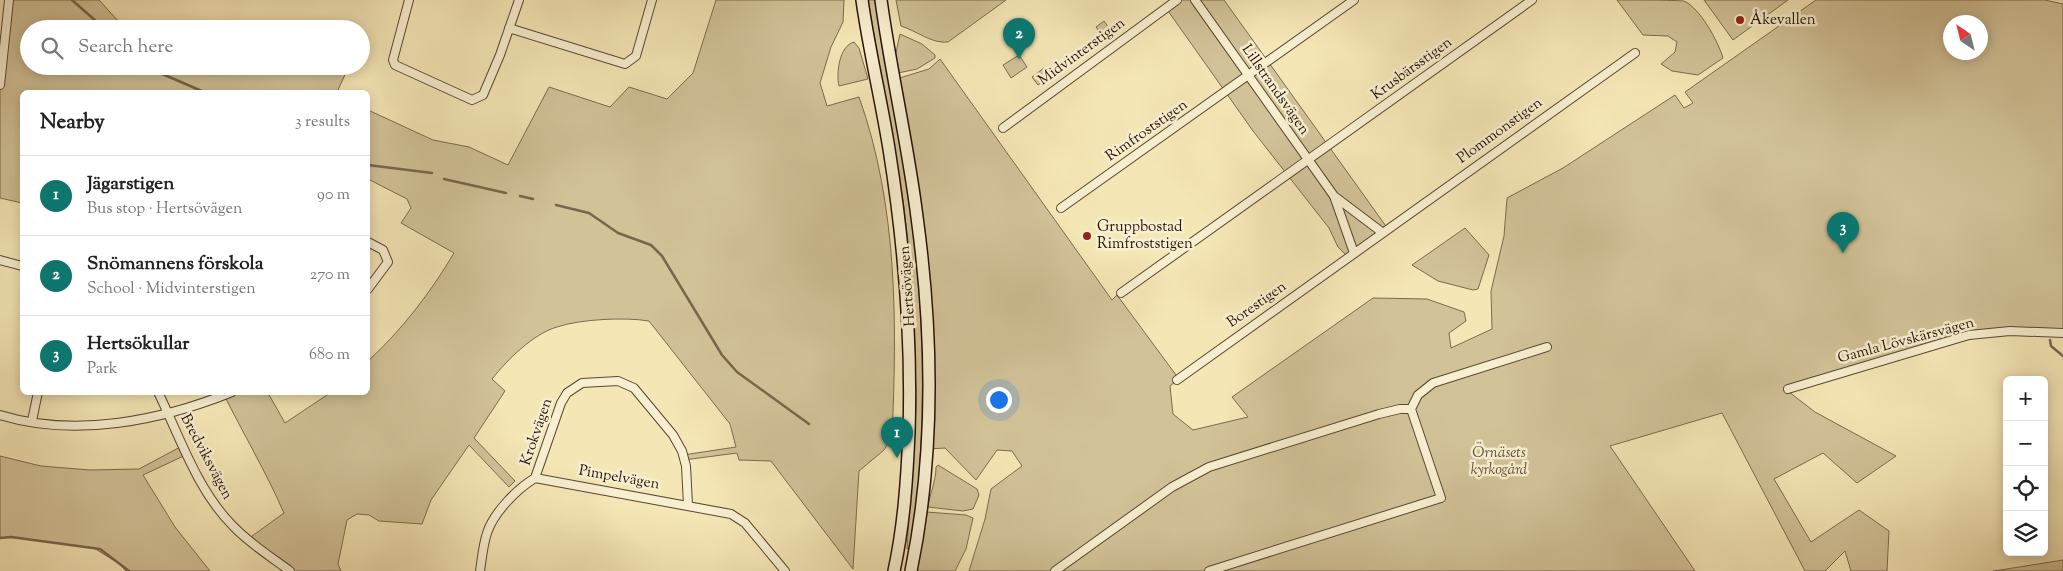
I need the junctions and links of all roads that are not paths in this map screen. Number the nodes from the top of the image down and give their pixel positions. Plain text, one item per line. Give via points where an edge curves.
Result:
1 (10, 0) edge
2 (408, 0) edge
3 (519, 0) edge
4 (652, 0) edge
5 (862, 0) edge
6 (881, 0) edge
7 (1177, 0) edge
8 (1195, 0) edge
9 (1354, 0) edge
10 (1532, 0) edge
11 (3, 15) edge
12 (509, 28) junction
13 (1635, 53) dead end
14 (1249, 76) junction
15 (0, 85) edge
16 (1003, 128) dead end
17 (1309, 161) junction
18 (1334, 196) junction
19 (1061, 208) dead end
20 (1382, 233) junction
21 (370, 243) edge
22 (1354, 253) junction
23 (0, 260) edge
24 (20, 265) edge
25 (370, 285) edge
26 (1121, 293) dead end
27 (2063, 333) edge
28 (1547, 347) dead end
29 (1177, 380) dead end
30 (1788, 389) dead end
31 (37, 395) edge
32 (159, 395) edge
33 (223, 395) edge
34 (1410, 409) junction
35 (168, 413) junction
36 (0, 415) edge
37 (32, 421) junction
38 (535, 478) junction
39 (688, 505) junction
40 (290, 571) edge
41 (480, 571) edge
42 (785, 571) edge
43 (894, 571) edge
44 (910, 571) edge
45 (1055, 571) edge
46 (1208, 571) edge

1 - 11 street
2 - 12 street via 393,60 395,64 472,100 483,95
3 - 12 street
4 - 12 street via 636,56 625,64
5 - 43 main road, Hertsövägen via 889,148 909,322 911,378 906,497
6 - 44 main road, Hertsövägen via 917,216 926,294 928,440 922,508
7 - 16 street, Midvinterstigen
8 - 14 street, Lillstrandsvägen
9 - 14 street, Rimfroststigen
10 - 17 street, Krusbärsstigen
11 - 15 street
13 - 20 street, Plommonstigen
14 - 17 street, Lillstrandsvägen
14 - 19 street, Rimfroststigen
17 - 18 street, Lillstrandsvägen
17 - 26 street, Krusbärsstigen
18 - 20 street, Lillstrandsvägen
18 - 22 street, Lillstrandsvägen
20 - 22 street
21 - 25 street via 383,250 388,262
22 - 29 street, Borestigen
23 - 24 street
27 - 30 street, Gamla Lövskärsvägen via 2010,331 1969,335
28 - 34 street via 1433,383 1418,395
31 - 37 street
32 - 35 street, Bredviksvägen
33 - 35 street
34 - 45 street via 1380,414 1209,467 1177,484
34 - 46 street via 1440,498
35 - 37 street, Bredviksvägen via 104,424 65,425
35 - 40 street, Bredviksvägen via 217,508 240,533
36 - 37 street, Bredviksvägen
38 - 39 street, Pimpelvägen
38 - 39 street, Krokvägen via 566,393 582,383 622,381 634,388 678,443 686,466
38 - 41 street via 490,525
39 - 42 street, Pimpelvägen via 726,512 741,519

